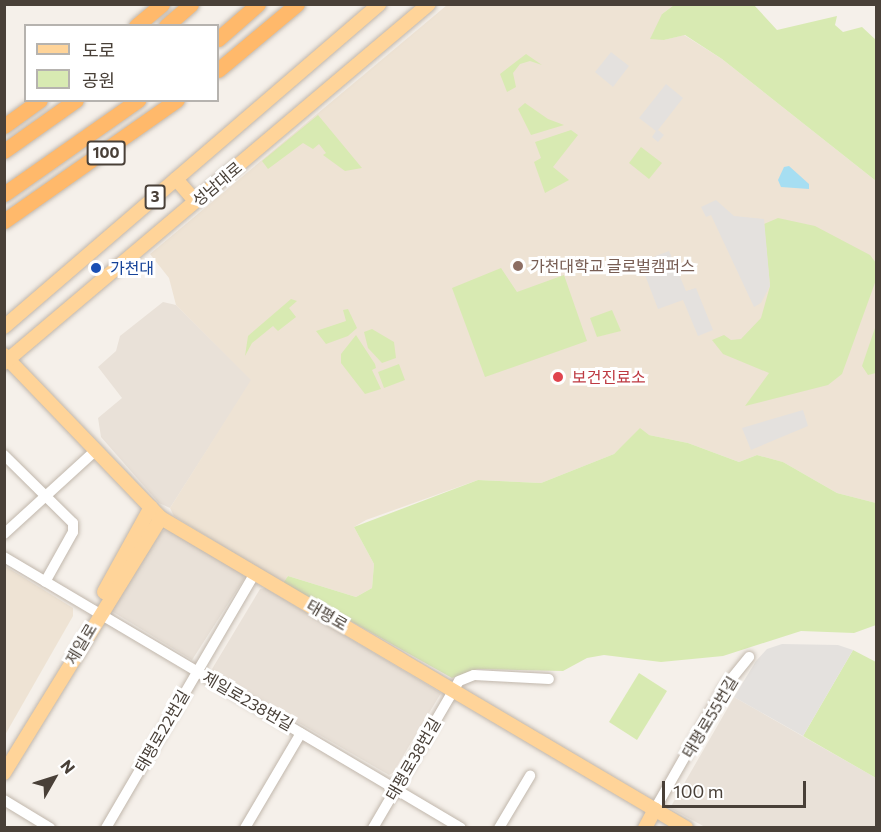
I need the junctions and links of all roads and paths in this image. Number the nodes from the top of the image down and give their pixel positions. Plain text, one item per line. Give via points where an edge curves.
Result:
1 (162, 4) edge
2 (191, 4) edge
3 (258, 4) edge
4 (297, 4) edge
5 (379, 4) edge
6 (429, 4) edge
7 (138, 24) edge
8 (168, 24) edge
9 (219, 38) edge
10 (219, 69) edge
11 (37, 102) edge
12 (73, 102) edge
13 (135, 102) edge
14 (174, 102) edge
15 (4, 126) edge
16 (4, 151) edge
17 (176, 179) junction
18 (4, 194) edge
19 (195, 201) junction
20 (4, 221) edge
21 (4, 327) edge
22 (6, 359) edge
23 (96, 450) junction
24 (4, 455) edge
25 (46, 497) junction
26 (151, 507) junction
27 (161, 518) junction
28 (4, 534) edge
29 (4, 557) edge
30 (255, 573) junction
31 (45, 582) junction
32 (96, 613) junction
33 (748, 657) dead end
34 (196, 671) junction
35 (549, 679) dead end
36 (453, 689) junction
37 (301, 733) junction
38 (4, 755) edge
39 (4, 773) edge
40 (530, 776) dead end
41 (396, 788) junction
42 (4, 800) edge
43 (655, 809) junction
44 (50, 828) edge
45 (106, 828) edge
46 (245, 828) edge
47 (373, 828) edge
48 (461, 828) edge
49 (500, 828) edge
50 (645, 828) edge
51 (686, 828) edge

1 - 7 highway
2 - 8 highway
3 - 9 highway
4 - 10 highway
5 - 17 main road, 성남대로 / 3
6 - 19 main road, 성남대로 / 3
11 - 15 highway
12 - 16 highway
13 - 18 highway, 100
14 - 20 highway, 100
17 - 19 main road
17 - 21 main road, 성남대로 / 3
19 - 22 main road, 성남대로 / 3
22 - 23 main road, 태평로
23 - 25 street
23 - 26 main road, 태평로
24 - 25 street
25 - 28 street
25 - 31 street via 73,523 73,532
26 - 27 main road, 태평로
26 - 32 main road, 제일로
27 - 30 main road, 태평로
27 - 32 main road, 제일로
29 - 31 street, 제일로238번길
30 - 34 street, 태평로22번길
30 - 36 main road, 태평로
31 - 32 street, 제일로238번길
32 - 34 street, 제일로238번길
32 - 38 main road, 제일로
32 - 39 main road, 제일로
33 - 43 street, 태평로55번길 via 724,688
34 - 37 street, 제일로238번길
34 - 45 street, 태평로22번길
35 - 36 street via 474,675 459,681
36 - 41 street, 태평로38번길
36 - 43 main road, 태평로
37 - 41 street, 제일로238번길
37 - 46 street
40 - 49 street
41 - 47 street, 태평로38번길
41 - 48 street, 제일로238번길
42 - 44 street
43 - 50 main road
43 - 51 main road, 태평로

